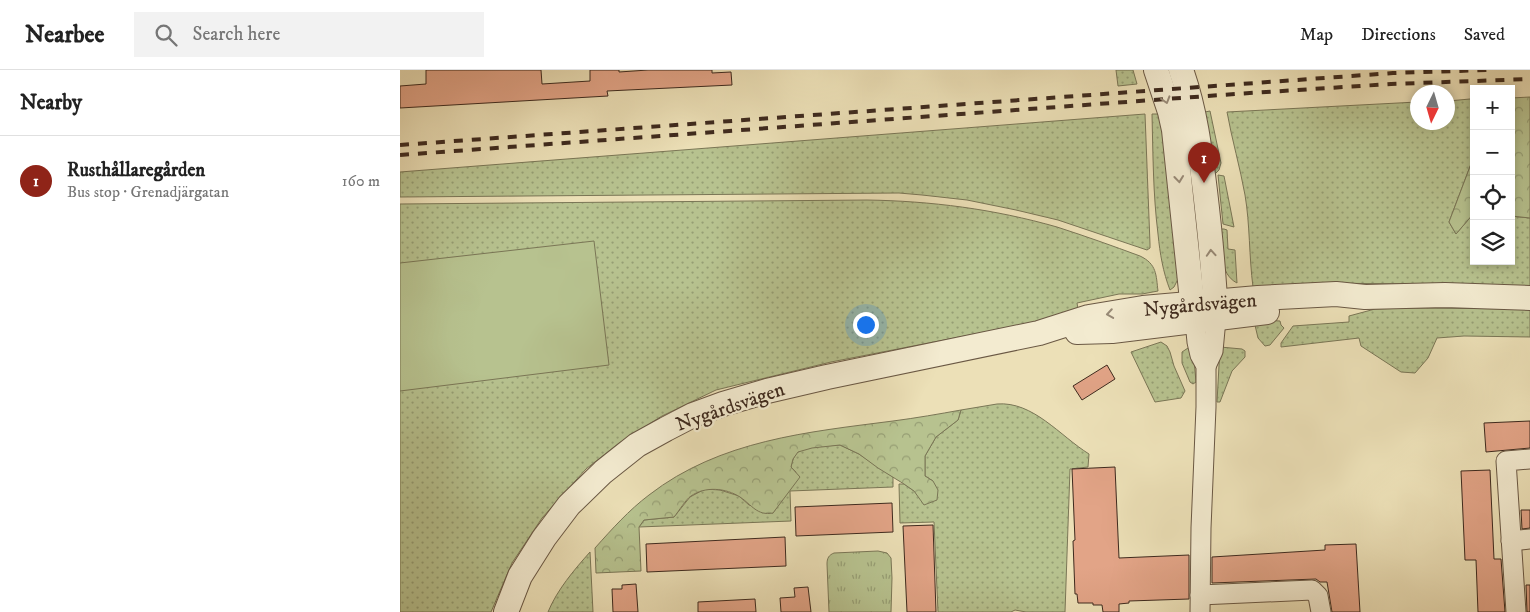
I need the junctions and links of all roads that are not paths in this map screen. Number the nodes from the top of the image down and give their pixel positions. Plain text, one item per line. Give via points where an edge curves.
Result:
1 (1156, 70) edge
2 (1181, 70) edge
3 (1530, 298) edge
4 (1205, 311) junction
5 (1530, 459) edge
6 (1521, 540) edge
7 (1200, 604) edge
8 (506, 612) edge
9 (1321, 612) edge
10 (1516, 612) edge

1 -> 4 street via 1174,130
4 -> 2 street via 1210,230 1196,122
3 - 4 street, Nygårdsvägen via 1365,297 1336,305
4 - 7 street via 1200,355 1206,366
4 - 8 street, Nygårdsvägen via 1112,331 1039,333 767,390 716,407 637,445 569,505 520,576
5 - 6 street via 1506,461
6 - 10 street
7 - 9 street via 1312,590 1318,596

